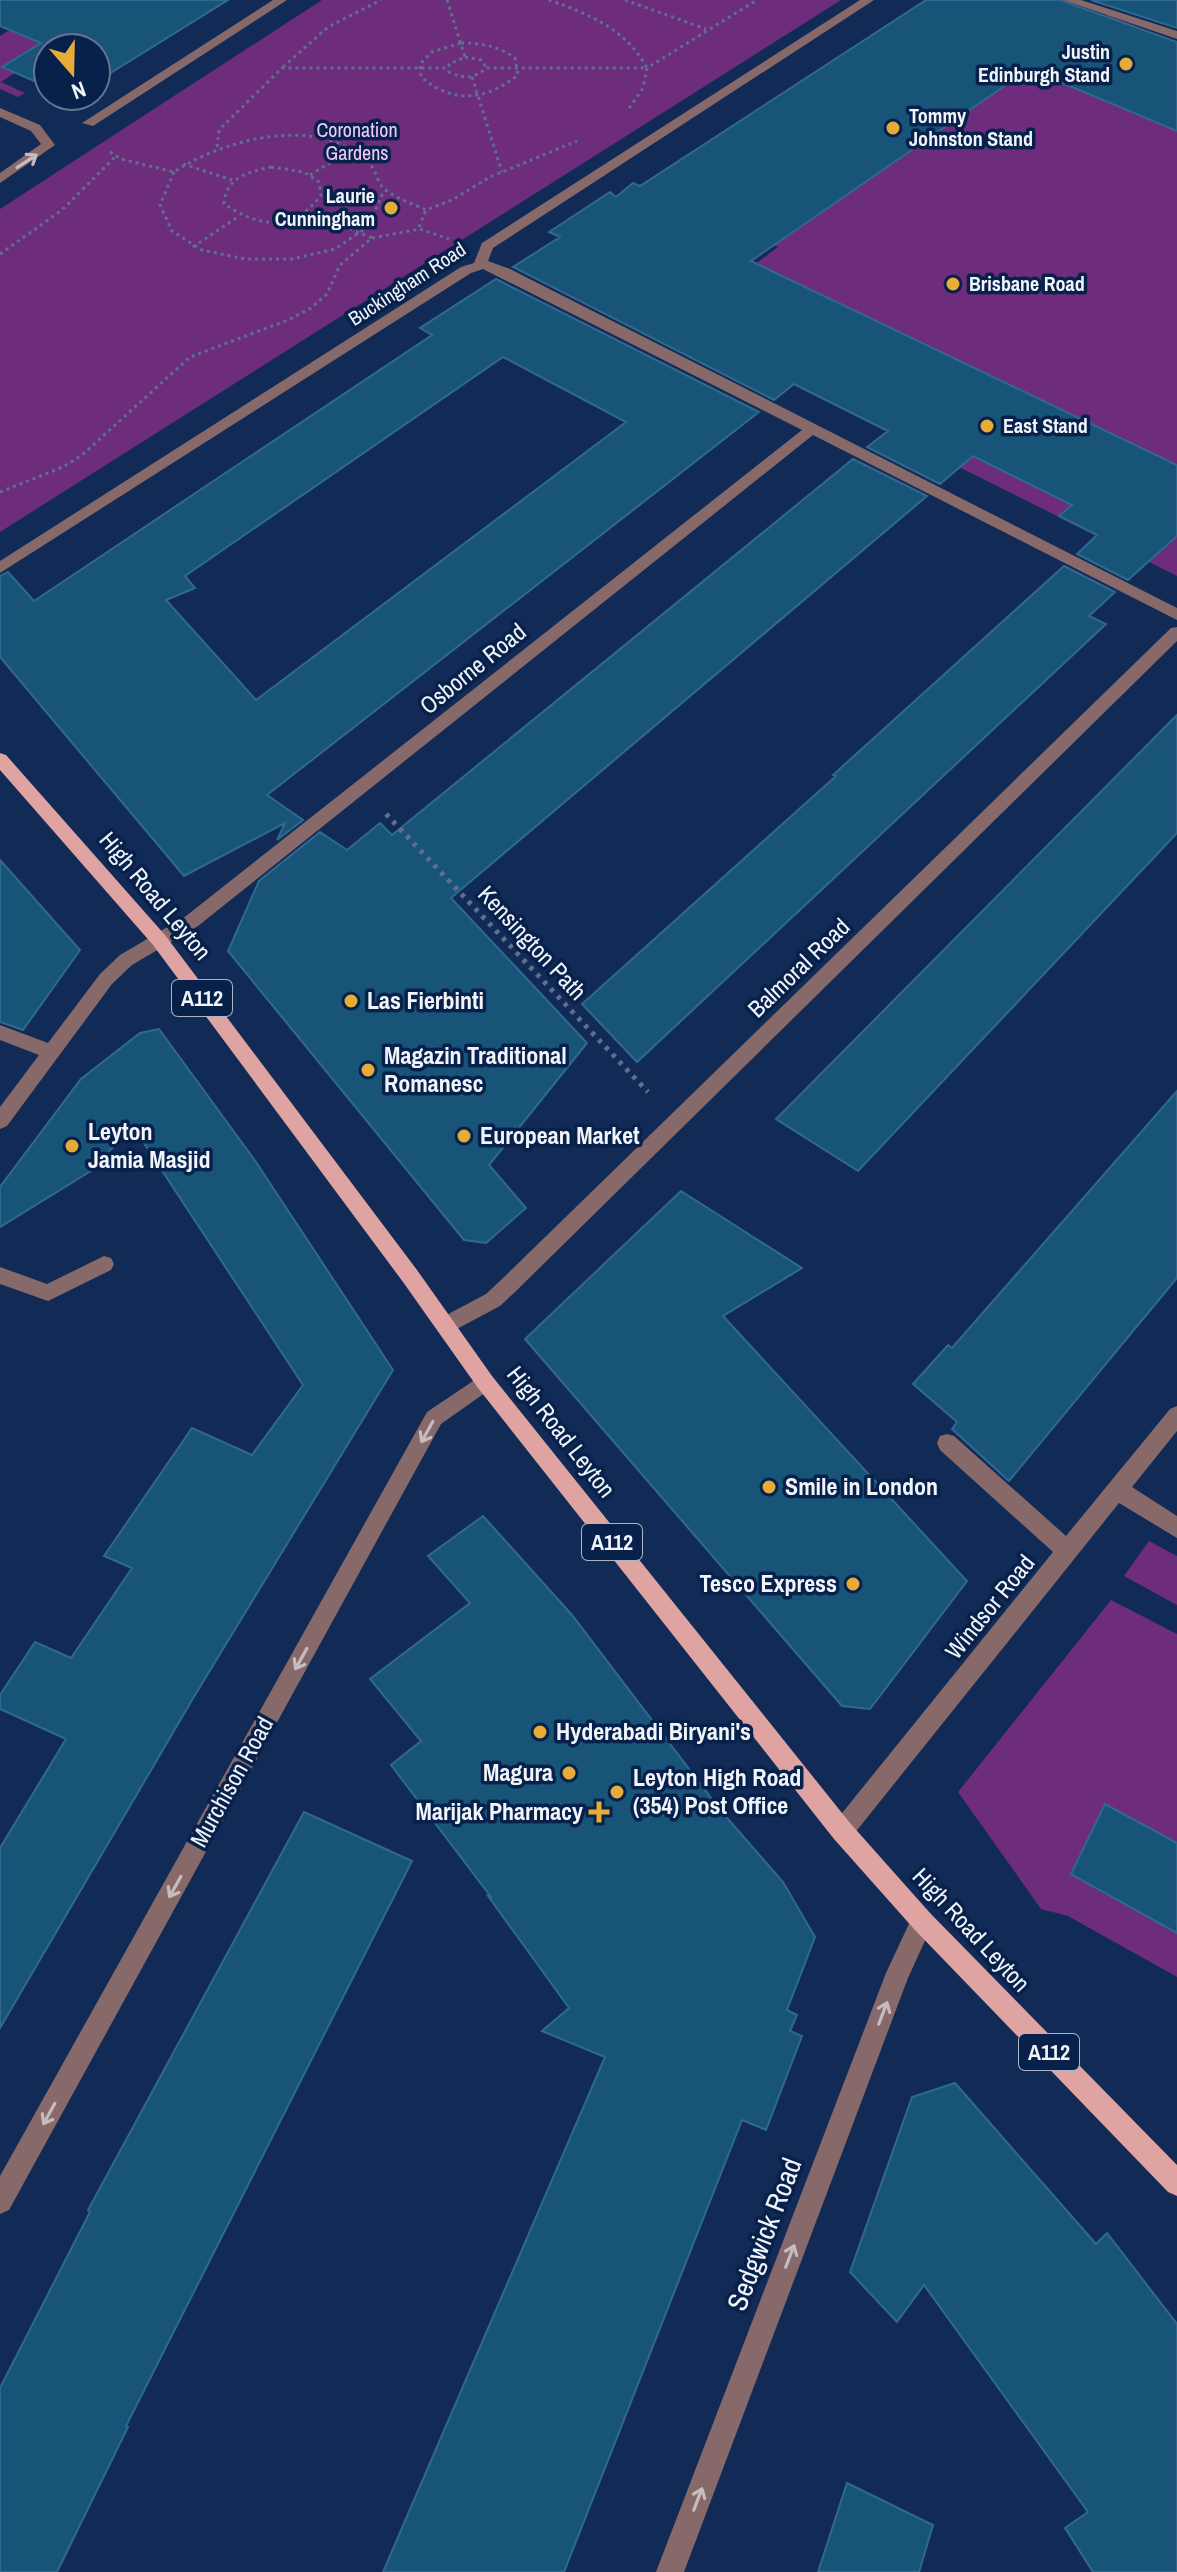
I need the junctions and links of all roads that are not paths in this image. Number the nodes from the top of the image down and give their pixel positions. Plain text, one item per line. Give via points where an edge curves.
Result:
1 (281, 0) edge
2 (868, 0) edge
3 (1069, 0) edge
4 (1177, 35) edge
5 (0, 112) edge
6 (88, 123) dead end
7 (0, 179) edge
8 (480, 264) junction
9 (812, 429) junction
10 (0, 568) edge
11 (1177, 615) edge
12 (1177, 632) edge
13 (0, 759) edge
14 (159, 940) junction
15 (0, 1032) edge
16 (52, 1053) junction
17 (0, 1121) edge
18 (104, 1264) dead end
19 (0, 1275) edge
20 (446, 1325) junction
21 (485, 1382) junction
22 (1177, 1415) edge
23 (947, 1443) dead end
24 (1118, 1490) junction
25 (1177, 1528) edge
26 (1068, 1552) junction
27 (842, 1831) junction
28 (922, 1921) junction
29 (1177, 2183) edge
30 (0, 2201) edge
31 (670, 2572) edge

1 - 6 street
2 - 8 street, Buckingham Road via 487,246
3 - 4 street
7 -> 5 street via 48,145 39,130
8 - 9 street
8 - 10 street, Buckingham Road
9 - 11 street
9 - 14 street, Osborne Road via 362,789 192,921
12 - 20 street, Balmoral Road via 508,1286
13 - 14 main road, High Road Leyton / A112
14 - 16 street, Osborne Road via 106,979
14 - 20 main road, High Road Leyton / A112
15 - 16 street
16 - 17 street, Osborne Road
18 - 19 street via 48,1293
20 - 21 main road, High Road Leyton / A112
21 - 27 main road, High Road Leyton / A112
21 -> 30 street, Murchison Road via 434,1418
22 - 24 street, Windsor Road
23 - 26 street
24 - 25 street
24 - 26 street, Windsor Road
26 - 27 street, Windsor Road
27 - 28 main road, High Road Leyton / A112
28 - 29 main road, High Road Leyton / A112
31 -> 28 street, Sedgwick Road

